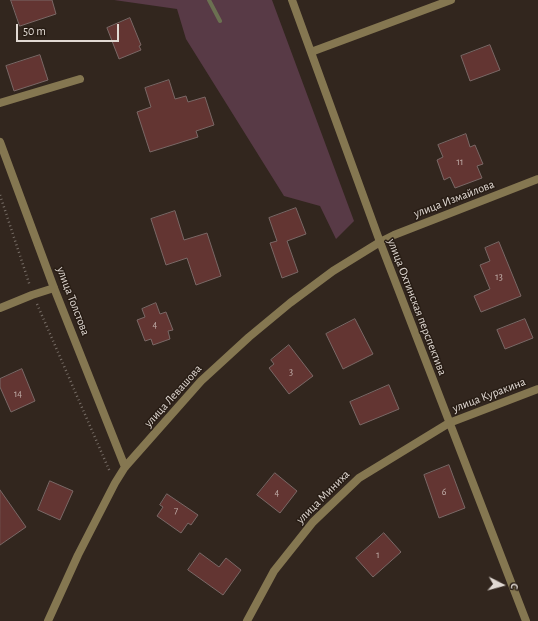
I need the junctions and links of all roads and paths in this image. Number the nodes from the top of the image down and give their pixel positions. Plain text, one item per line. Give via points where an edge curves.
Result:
1 (292, 0) edge
2 (451, 0) edge
3 (311, 52) junction
4 (80, 79) dead end
5 (0, 103) edge
6 (0, 142) edge
7 (538, 180) edge
8 (0, 195) edge
9 (380, 242) junction
10 (54, 288) junction
11 (32, 295) junction
12 (0, 308) edge
13 (538, 389) edge
14 (449, 423) junction
15 (125, 467) junction
16 (115, 483) junction
17 (48, 621) edge
18 (248, 621) edge
19 (526, 621) edge

1 - 3 street, улица Охтинская перспектива
2 - 3 street
3 - 9 street, улица Охтинская перспектива
4 - 5 street
6 - 10 street, улица Толстова
7 - 9 street, улица Измайлова
8 - 11 path
9 - 14 street, улица Охтинская перспектива
9 - 15 street, улица Левашова via 333,271 249,337 201,380
10 - 11 street
10 - 15 street, улица Толстова
11 - 12 street
11 - 16 path
13 - 14 street, улица Куракина
14 - 18 street, улица Миниха via 359,478 313,522 274,571
14 - 19 street, улица Охтинская перспектива
15 - 16 street, улица Левашова
16 - 17 street, улица Левашова

